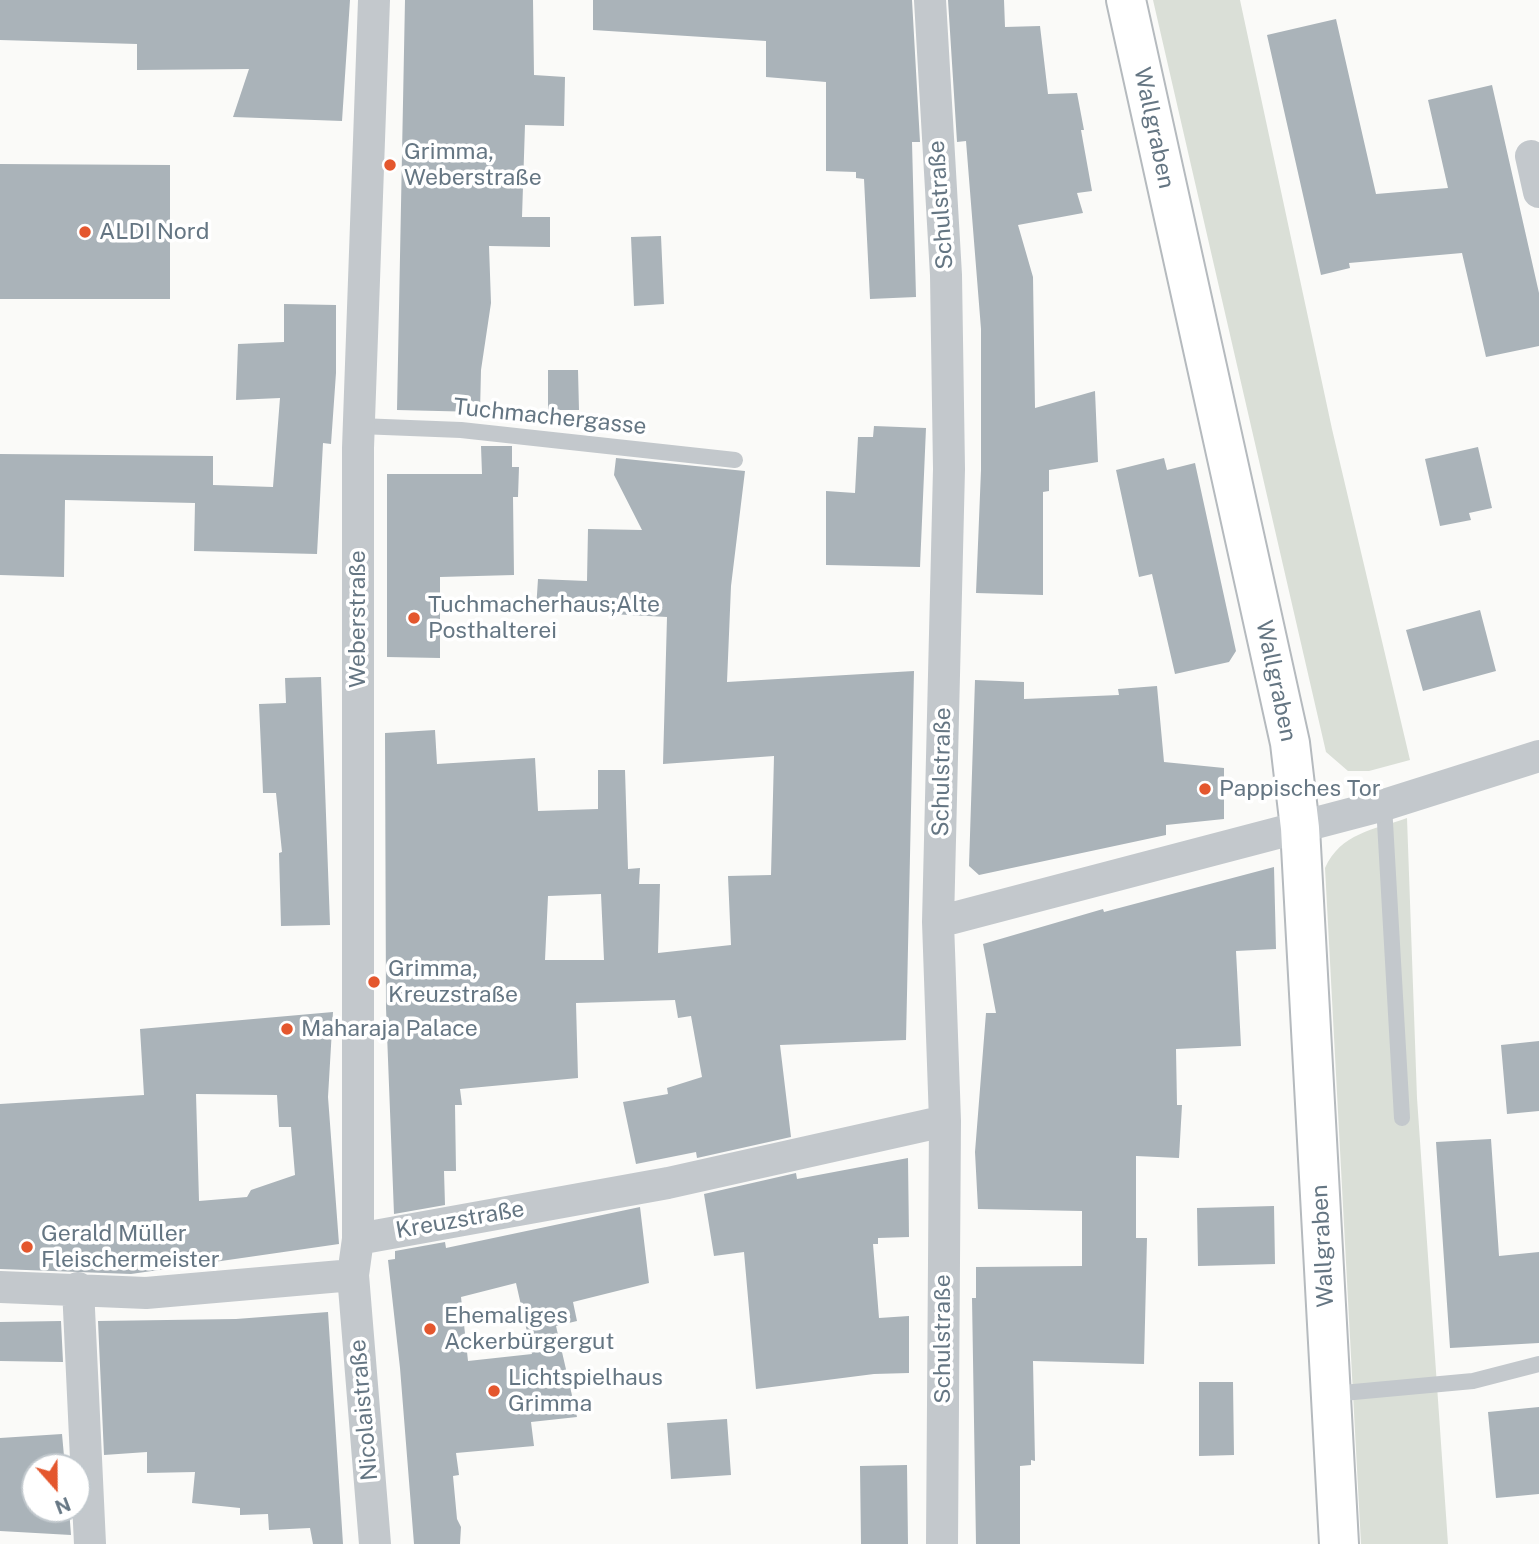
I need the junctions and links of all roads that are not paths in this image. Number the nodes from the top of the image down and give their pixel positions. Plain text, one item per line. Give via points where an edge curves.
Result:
1 (374, 0) edge
2 (930, 0) edge
3 (1126, 0) edge
4 (1531, 156) dead end
5 (1539, 192) edge
6 (359, 426) junction
7 (736, 460) dead end
8 (1539, 755) edge
9 (1384, 805) junction
10 (1300, 828) junction
11 (938, 922) junction
12 (1402, 1118) dead end
13 (945, 1121) junction
14 (358, 1239) junction
15 (353, 1275) junction
16 (0, 1287) edge
17 (78, 1288) junction
18 (1539, 1364) edge
19 (1332, 1394) junction
20 (90, 1544) edge
21 (375, 1544) edge
22 (942, 1544) edge
23 (1339, 1544) edge

1 - 6 street, Weberstraße
2 - 11 street, Schulstraße via 946,275 949,470
3 - 10 main road, Wallgraben via 1287,726
4 - 5 street
6 - 7 lane, Tuchmachergasse via 461,430
6 - 14 street, Weberstraße
8 - 9 street
9 - 10 street
9 - 12 lane
10 - 11 street
10 - 19 main road, Wallgraben
11 - 13 street, Schulstraße
13 - 14 street, Kreuzstraße via 668,1182
13 - 22 street, Schulstraße
14 - 15 street
15 - 17 street via 146,1293
15 - 21 street, Nicolaistraße
16 - 17 street
17 - 20 street
18 - 19 lane via 1473,1381
19 - 23 main road, Wallgraben

